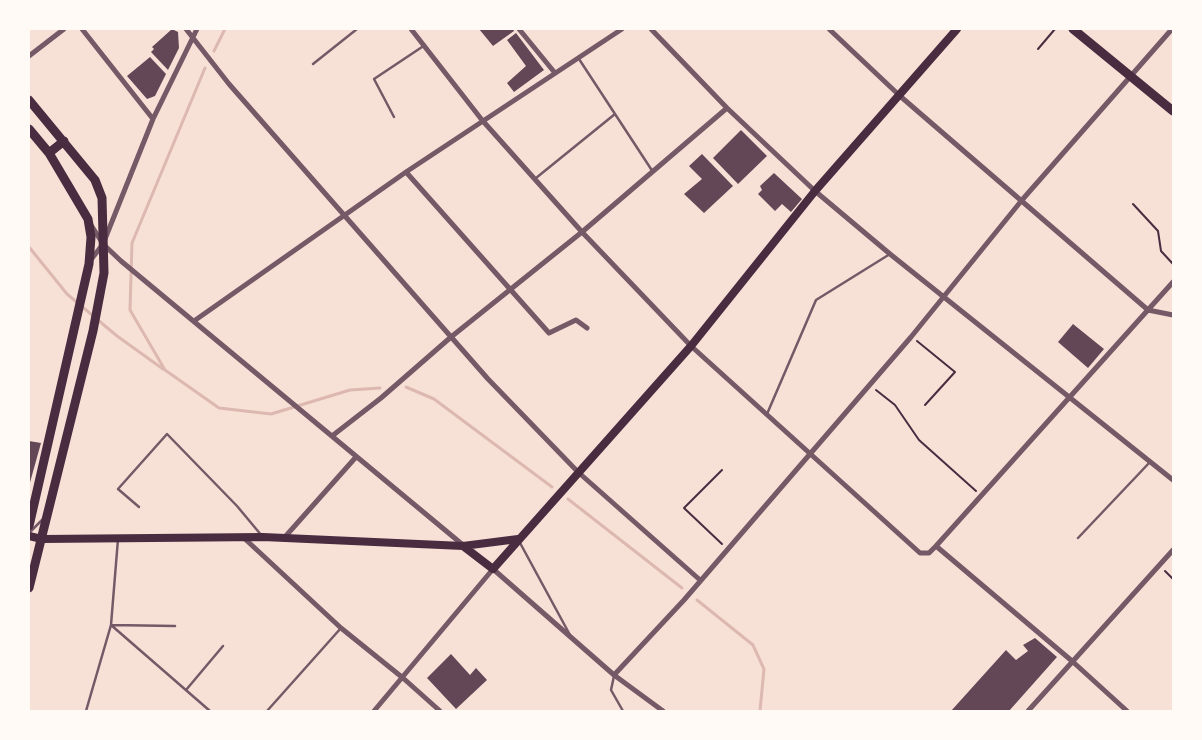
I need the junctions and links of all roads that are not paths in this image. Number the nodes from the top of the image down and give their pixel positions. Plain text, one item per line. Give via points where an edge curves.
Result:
1 (64, 29) edge
2 (82, 29) edge
3 (186, 29) edge
4 (197, 29) edge
5 (357, 29) edge
6 (411, 29) edge
7 (519, 29) edge
8 (622, 29) edge
9 (651, 29) edge
10 (828, 29) edge
11 (957, 29) edge
12 (1073, 29) edge
13 (1172, 29) edge
14 (192, 37) junction
15 (425, 45) junction
16 (29, 56) edge
17 (578, 58) junction
18 (313, 64) dead end
19 (555, 73) junction
20 (1130, 77) junction
21 (900, 96) junction
22 (29, 100) edge
23 (727, 108) junction
24 (1173, 111) edge
25 (615, 114) junction
26 (394, 116) dead end
27 (153, 119) junction
28 (482, 120) junction
29 (29, 129) edge
30 (64, 141) junction
31 (49, 153) junction
32 (406, 172) junction
33 (653, 172) junction
34 (534, 179) junction
35 (815, 191) junction
36 (1022, 200) junction
37 (343, 215) junction
38 (88, 218) junction
39 (582, 232) junction
40 (103, 244) junction
41 (890, 254) junction
42 (89, 264) junction
43 (1173, 282) edge
44 (510, 289) junction
45 (943, 296) junction
46 (1148, 310) junction
47 (1173, 315) edge
48 (194, 321) junction
49 (587, 328) dead end
50 (451, 337) junction
51 (692, 346) junction
52 (1071, 397) junction
53 (766, 415) junction
54 (332, 436) junction
55 (809, 455) junction
56 (356, 457) junction
57 (1150, 462) junction
58 (578, 472) junction
59 (1173, 480) edge
60 (140, 507) dead end
61 (48, 514) junction
62 (29, 526) edge
63 (29, 535) edge
64 (243, 537) junction
65 (263, 537) junction
66 (118, 538) junction
67 (284, 538) junction
68 (1078, 538) dead end
69 (42, 539) junction
70 (518, 539) junction
71 (463, 546) junction
72 (936, 546) junction
73 (1173, 550) edge
74 (493, 568) junction
75 (700, 580) junction
76 (29, 588) edge
77 (111, 625) junction
78 (175, 626) dead end
79 (341, 628) junction
80 (572, 638) junction
81 (223, 646) dead end
82 (1072, 661) junction
83 (614, 675) junction
84 (403, 678) junction
85 (186, 690) junction
86 (86, 711) edge
87 (210, 711) edge
88 (267, 711) edge
89 (374, 711) edge
90 (440, 711) edge
91 (623, 711) edge
92 (663, 711) edge
93 (1028, 711) edge
94 (1128, 711) edge

1 - 16 street
2 - 27 street
3 - 14 street
4 - 14 street
5 - 18 lane
6 - 15 street
7 - 19 street
8 - 17 street
9 - 23 street
10 - 21 street
11 - 21 main road
12 - 20 main road
13 - 20 street
14 - 27 street
14 - 37 street
15 - 26 lane via 374,79
15 - 28 street
17 - 19 street
17 - 25 lane
19 - 28 street
20 - 24 main road
20 - 36 street
21 - 35 main road
21 - 36 street
22 - 30 main road
23 - 33 street
23 - 35 street
25 - 33 lane
25 - 34 lane
27 - 40 street
28 - 32 street
28 - 34 street
29 - 31 main road
30 - 31 main road
30 - 40 main road via 95,180 102,198
31 - 38 main road
32 - 37 street
32 - 44 street
33 - 39 street
34 - 39 street
35 - 41 street
35 - 51 main road
36 - 45 street
36 - 46 street
37 - 48 street
37 - 50 street
38 - 40 street
38 - 42 main road via 91,237
39 - 44 street
39 - 51 street
40 - 42 street
40 - 48 street
40 - 61 main road via 104,273 94,324
41 - 45 street
41 - 53 lane via 816,300
42 - 62 main road
43 - 46 street
44 - 49 street via 549,333 576,320
44 - 50 street
45 - 52 street
45 - 55 street via 912,337
46 - 47 street
46 - 52 street
48 - 54 street
50 - 54 street
50 - 58 street
51 - 53 street
51 - 58 main road
52 - 57 street
52 - 72 street
53 - 55 street
54 - 56 street
55 - 72 street via 920,553 929,553
55 - 75 street
56 - 67 street
56 - 71 street
57 - 59 street
57 - 68 lane
58 - 70 main road
58 - 75 street
60 - 65 lane via 118,489 167,434
61 - 63 lane
61 - 69 main road
63 - 69 main road
64 - 65 main road
64 - 66 main road
64 - 79 street
65 - 67 main road
66 - 69 main road
66 - 77 lane
67 - 71 main road
69 - 76 main road
70 - 71 main road
70 - 74 main road
70 - 80 lane
71 - 74 main road
72 - 82 street
73 - 82 street
74 - 80 street
74 - 84 street
75 - 83 street
77 - 78 lane
77 - 85 lane
77 - 86 lane
79 - 84 street
79 - 88 lane
80 - 83 street
81 - 85 lane
82 - 93 street
82 - 94 street
83 - 91 lane via 611,690
83 - 92 street
84 - 89 street
84 - 90 street
85 - 87 lane

